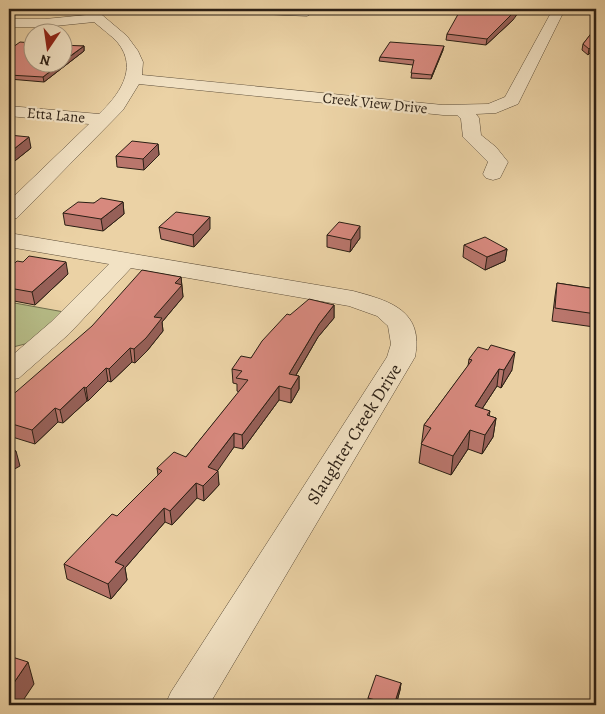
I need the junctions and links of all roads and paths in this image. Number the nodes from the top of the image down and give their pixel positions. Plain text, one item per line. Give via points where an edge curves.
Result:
1 (240, 9) edge
2 (559, 9) edge
3 (307, 12) dead end
4 (92, 13) edge
5 (9, 23) edge
6 (134, 78) junction
7 (462, 110) junction
8 (9, 111) edge
9 (104, 120) junction
10 (492, 174) dead end
11 (9, 213) edge
12 (9, 240) edge
13 (125, 261) junction
14 (14, 362) edge
15 (186, 705) edge

1 - 3 street
2 - 7 street, Creek View Drive via 512,100 490,109
4 - 5 street via 45,23
4 - 6 street via 131,50 135,62
6 - 7 street, Creek View Drive
6 - 9 street
7 - 10 street via 470,118 472,136 498,162
8 - 9 street, Etta Lane
9 - 11 street
12 - 13 street, Slaughter Creek Drive
13 - 14 street via 60,328
13 - 15 street, Slaughter Creek Drive via 353,299 385,310 400,322 404,330 405,346 401,357

